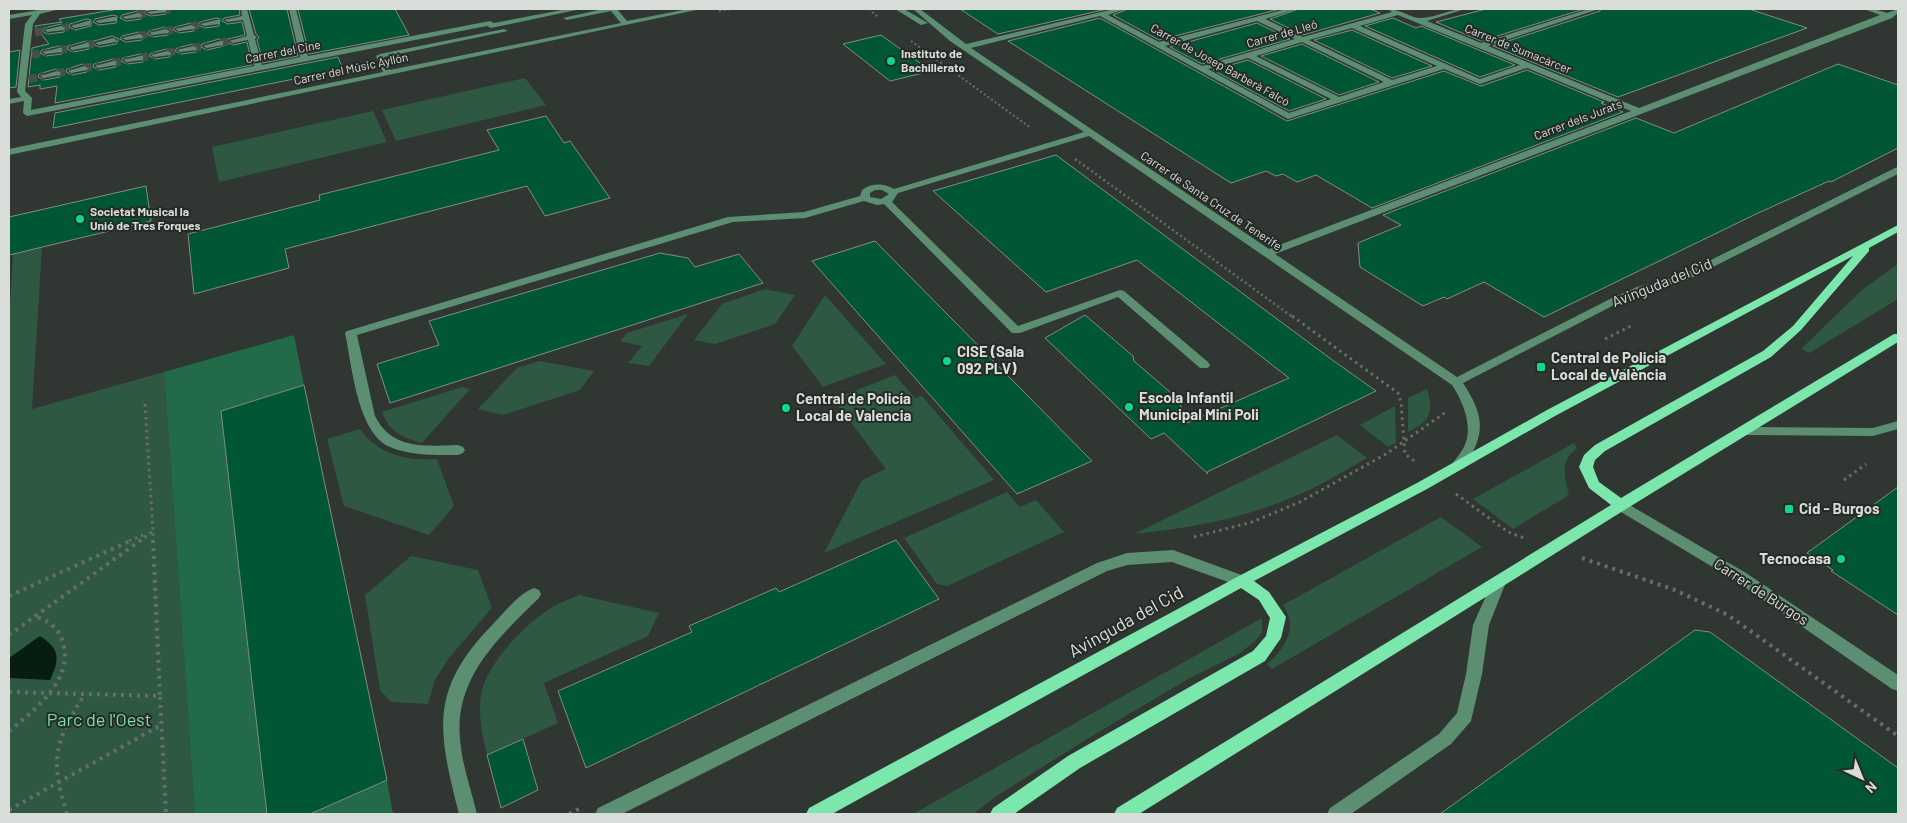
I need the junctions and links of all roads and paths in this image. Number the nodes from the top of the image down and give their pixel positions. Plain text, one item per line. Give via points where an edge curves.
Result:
1 (56, 9) edge
2 (292, 9) edge
3 (577, 9) edge
4 (698, 9) edge
5 (870, 9) edge
6 (898, 9) edge
7 (916, 9) edge
8 (1122, 9) edge
9 (1293, 9) edge
10 (1462, 9) edge
11 (1596, 9) edge
12 (1867, 9) edge
13 (164, 10) dead end
14 (1395, 10) edge
15 (1898, 10) edge
16 (38, 12) junction
17 (151, 12) dead end
18 (1883, 12) edge
19 (245, 13) edge
20 (1101, 14) junction
21 (138, 15) tunnel mouth
22 (9, 17) edge
23 (126, 17) dead end
24 (1257, 18) junction
25 (1898, 18) edge
26 (113, 19) dead end
27 (880, 19) dead end
28 (228, 20) dead end
29 (99, 21) dead end
30 (1420, 21) junction
31 (216, 22) dead end
32 (87, 23) dead end
33 (626, 23) junction
34 (204, 24) tunnel mouth
35 (1352, 25) junction
36 (75, 26) tunnel mouth
37 (190, 27) tunnel mouth
38 (61, 28) tunnel mouth
39 (179, 29) tunnel mouth
40 (48, 30) tunnel mouth
41 (165, 31) tunnel mouth
42 (153, 33) tunnel mouth
43 (139, 36) tunnel mouth
44 (904, 36) dead end
45 (253, 37) junction
46 (126, 38) dead end
47 (953, 39) junction
48 (113, 40) dead end
49 (1302, 40) junction
50 (234, 41) tunnel mouth
51 (99, 43) tunnel mouth
52 (220, 43) tunnel mouth
53 (86, 45) tunnel mouth
54 (1158, 45) junction
55 (207, 46) tunnel mouth
56 (1480, 46) junction
57 (965, 47) junction
58 (73, 48) tunnel mouth
59 (193, 48) tunnel mouth
60 (59, 50) tunnel mouth
61 (181, 50) tunnel mouth
62 (46, 52) tunnel mouth
63 (167, 53) tunnel mouth
64 (155, 55) tunnel mouth
65 (1249, 55) junction
66 (140, 58) tunnel mouth
67 (127, 60) tunnel mouth
68 (305, 60) junction
69 (113, 63) tunnel mouth
70 (99, 66) tunnel mouth
71 (1444, 66) junction
72 (1528, 66) junction
73 (84, 68) tunnel mouth
74 (259, 69) junction
75 (1201, 69) junction
76 (72, 71) tunnel mouth
77 (388, 72) junction
78 (57, 73) tunnel mouth
79 (44, 76) tunnel mouth
80 (1392, 83) junction
81 (28, 98) junction
82 (1338, 100) junction
83 (9, 101) edge
84 (1637, 110) junction
85 (1090, 133) junction
86 (1053, 144) junction
87 (9, 152) edge
88 (1898, 170) edge
89 (893, 192) junction
90 (865, 198) junction
91 (886, 201) junction
92 (1898, 228) edge
93 (1870, 243) junction
94 (1266, 254) junction
95 (1634, 325) dead end
96 (1898, 337) edge
97 (1605, 339) dead end
98 (1204, 365) dead end
99 (1456, 382) junction
100 (145, 404) dead end
101 (1898, 425) edge
102 (1742, 431) junction
103 (458, 450) dead end
104 (1405, 454) dead end
105 (1866, 464) dead end
106 (1458, 466) junction
107 (1844, 480) dead end
108 (1467, 502) dead end
109 (1621, 505) junction
110 (153, 531) junction
111 (1552, 548) junction
112 (1242, 581) junction
113 (1499, 582) junction
114 (534, 594) dead end
115 (9, 596) edge
116 (34, 616) junction
117 (9, 634) edge
118 (1898, 684) edge
119 (9, 692) edge
120 (49, 693) junction
121 (85, 694) junction
122 (160, 696) junction
123 (162, 725) junction
124 (9, 731) edge
125 (1898, 736) edge
126 (57, 783) junction
127 (9, 810) edge
128 (67, 814) edge
129 (166, 814) edge
130 (468, 814) edge
131 (604, 814) edge
132 (815, 814) edge
133 (999, 814) edge
134 (1123, 814) edge
135 (1336, 814) edge

1 - 16 street
2 - 68 street
3 - 68 street, Carrer del Cine
4 - 33 street, Carrer del Músic Ayllón
5 - 27 path
6 - 47 street, Carrer de Santa Cruz de Tenerife
7 - 47 street, Carrer de Santa Cruz de Tenerife
8 - 20 street
9 - 24 street
10 - 30 street
11 - 56 street
12 - 18 street
13 - 17 street
14 - 30 street, Carrer de Sumacàrcer
14 - 35 street, Carrer de Lleó
15 - 18 street, Carrer dels Jurats
16 - 22 street
16 - 81 street via 29,24 29,55 21,92
18 - 25 street
18 - 84 street, Carrer dels Jurats
19 - 28 street
19 - 45 street
20 - 54 street, Carrer de Josep Barberà Falcó
20 - 57 street
21 - 23 street
24 - 49 street
24 - 54 street
26 - 29 street
30 - 56 street, Carrer de Sumacàrcer
31 - 34 street
32 - 36 street
33 - 77 street, Carrer del Músic Ayllón
33 - 77 street via 613,9 380,56
35 - 49 street, Carrer de Lleó
35 - 71 street
37 - 39 street
38 - 40 street
41 - 42 street
43 - 46 street
44 - 86 path
45 - 50 street
45 - 74 street
47 - 57 street, Carrer de Santa Cruz de Tenerife
48 - 51 street
49 - 65 street, Carrer de Lleó
49 - 80 street
52 - 55 street
53 - 58 street
54 - 75 street, Carrer de Josep Barberà Falcó
56 - 72 street, Carrer de Sumacàrcer
57 - 85 street, Carrer de Santa Cruz de Tenerife
59 - 61 street
60 - 62 street
63 - 64 street
65 - 75 street, Carrer de Lleó
65 - 82 street
66 - 67 street
68 - 74 street, Carrer del Cine
69 - 70 street
71 - 72 street via 1480,82
71 - 80 street, Carrer de Josep Barberà Falcó
72 - 84 street, Carrer de Sumacàrcer
73 - 76 street
74 - 81 street, Carrer del Cine via 27,113
75 - 82 street, Carrer de Josep Barberà Falcó via 1288,116
77 - 87 street, Carrer del Músic Ayllón
78 - 79 street
80 - 82 street, Carrer de Josep Barberà Falcó
81 - 83 street
84 - 94 street, Carrer dels Jurats
85 - 86 street
85 - 94 street, Carrer de Santa Cruz de Tenerife
86 - 89 street
86 - 104 path via 1398,393
88 - 99 street, Avinguda del Cid via 1683,278 1621,298
89 - 90 street via 884,187 872,188 865,192
89 - 91 street
90 - 91 street via 874,202
90 - 103 street via 805,215 732,219 351,333 370,416 378,433 390,443 402,447
91 - 98 street via 1016,331 1120,294
92 - 93 main road, Avinguda del Cid
93 - 106 main road, Avinguda del Cid
93 - 109 main road via 1797,328 1767,354 1600,448 1589,458 1586,467 1594,485
94 - 99 street, Carrer de Santa Cruz de Tenerife
95 - 97 path
96 - 102 main road
99 - 106 street via 1466,396 1474,439
100 - 110 path
101 - 102 street via 1873,432
102 - 109 main road
105 - 107 path
106 - 112 main road, Avinguda del Cid
108 - 111 path via 1508,532
109 - 111 main road
109 - 118 street, Carrer de Burgos via 1741,577
110 - 115 path
110 - 116 path
110 - 122 path
111 - 113 main road
111 - 125 path via 1675,590 1728,615
112 - 131 street via 1172,556 1127,559 1102,568
112 - 132 main road, Avinguda del Cid
112 - 133 main road via 1264,596 1278,617 1273,638 1259,656 1074,762
113 - 134 main road
113 - 135 street via 1481,624 1465,716 1445,739
114 - 130 street via 489,638 470,664 457,690 451,716 453,744
116 - 117 path
116 - 120 path via 54,624 64,641 66,657 59,679
119 - 120 path
120 - 121 path
120 - 124 path
121 - 122 path
121 - 126 path via 57,744
122 - 123 path
123 - 126 path
123 - 129 path
126 - 127 path
126 - 128 path

